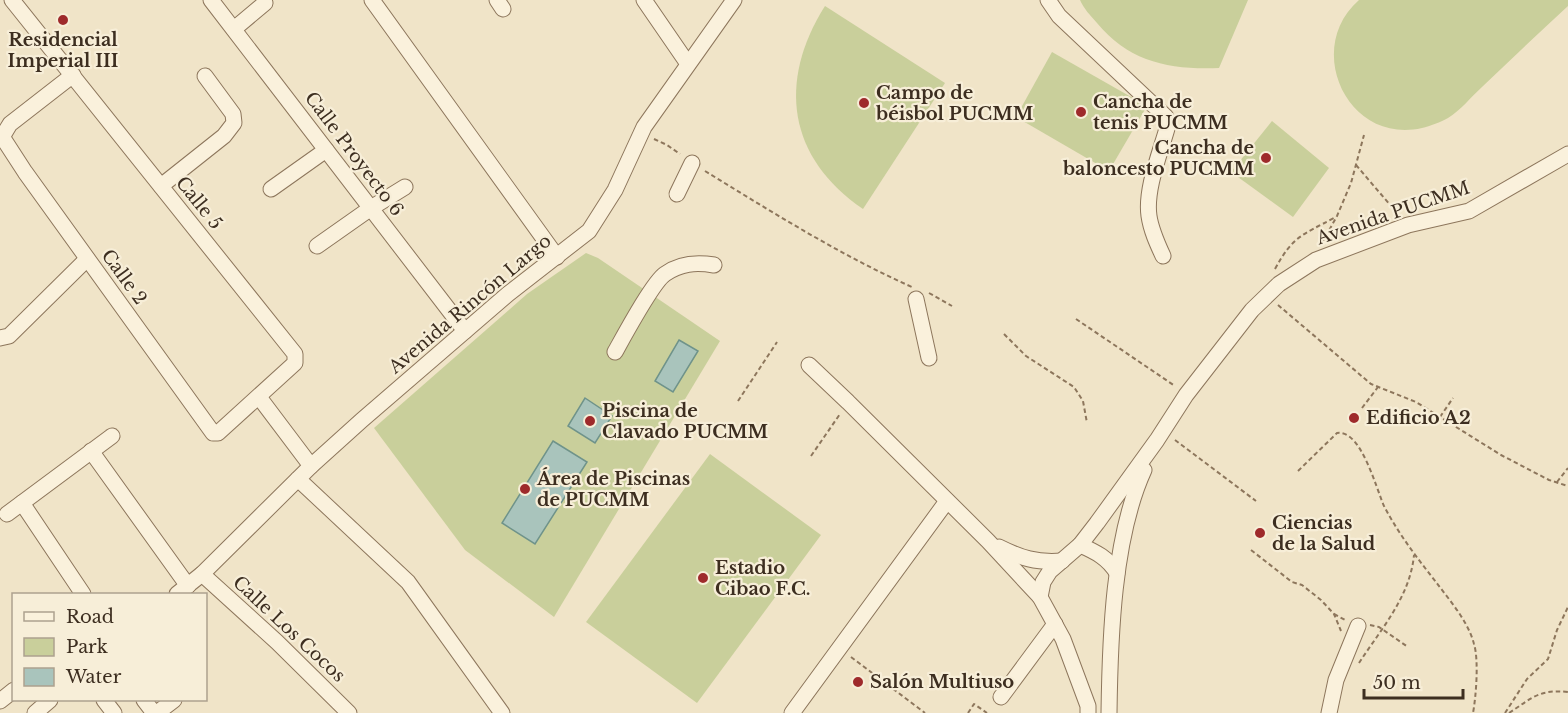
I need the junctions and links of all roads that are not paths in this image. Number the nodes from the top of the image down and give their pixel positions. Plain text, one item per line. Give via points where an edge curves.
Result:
1 (12, 0) edge
2 (211, 0) edge
3 (372, 0) edge
4 (644, 0) edge
5 (735, 0) edge
6 (1048, 0) edge
7 (265, 3) dead end
8 (234, 29) junction
9 (688, 64) junction
10 (73, 75) junction
11 (206, 76) dead end
12 (2, 139) edge
13 (326, 150) junction
14 (1568, 154) edge
15 (692, 163) road end
16 (161, 186) junction
17 (405, 187) dead end
18 (271, 189) dead end
19 (677, 194) dead end
20 (371, 208) junction
21 (317, 246) dead end
22 (1163, 256) dead end
23 (557, 257) junction
24 (87, 259) junction
25 (714, 265) dead end
26 (915, 293) road end
27 (465, 331) junction
28 (0, 338) edge
29 (615, 352) dead end
30 (929, 358) dead end
31 (808, 365) dead end
32 (259, 397) junction
33 (112, 436) dead end
34 (1160, 436) junction
35 (91, 452) junction
36 (311, 466) junction
37 (298, 479) junction
38 (947, 501) junction
39 (22, 503) junction
40 (7, 514) dead end
41 (988, 541) junction
42 (1080, 545) junction
43 (1062, 561) junction
44 (1117, 573) junction
45 (202, 574) junction
46 (183, 590) edge
47 (82, 593) edge
48 (1040, 597) junction
49 (1055, 624) junction
50 (1358, 626) dead end
51 (12, 692) edge
52 (1001, 697) dead end
53 (0, 701) edge
54 (48, 701) edge
55 (146, 701) edge
56 (171, 701) edge
57 (35, 713) edge
58 (156, 713) edge
59 (349, 713) edge
60 (502, 713) edge
61 (792, 713) edge
62 (1088, 713) edge
63 (1109, 713) edge
64 (1329, 713) edge

1 - 10 street, Calle 5
2 - 8 street, Calle Proyecto 6
3 - 23 street
4 - 9 street
5 - 9 street, Avenida Rincón Largo
6 - 22 street via 1059,16 1166,117 1168,125 1148,208 1151,228
7 - 8 street
8 - 13 street, Calle Proyecto 6
9 - 23 street, Avenida Rincón Largo via 641,134 615,190 589,231
10 - 12 street via 10,124
10 - 16 street, Calle 5
11 - 16 street via 233,114 234,123 224,136
12 - 24 street, Calle 2
13 - 18 street
13 - 20 street, Calle Proyecto 6
14 - 34 street, Avenida PUCMM via 1469,211 1408,225 1316,260 1279,284 1252,310 1186,395
15 - 19 street
16 - 32 street, Calle 5 via 295,354 295,363
17 - 20 street
20 - 21 street
20 - 27 street, Calle Proyecto 6
23 - 27 street, Avenida Rincón Largo
24 - 28 street via 9,336
24 - 32 street, Calle 2 via 213,433 218,434
25 - 29 street via 699,262 679,266 663,275
26 - 30 street
27 - 36 street, Avenida Rincón Largo
31 - 38 street
32 - 36 street
33 - 35 street
34 - 42 street, Avenida PUCMM
34 - 44 street, Avenida PUCMM via 1136,487
35 - 39 street
35 - 46 street
36 - 37 street, Avenida Rincón Largo
37 - 45 street, Avenida Rincón Largo
37 - 60 street via 408,582
38 - 41 street
38 - 61 street
39 - 40 street
39 - 47 street
41 - 43 street via 1017,556 1042,562
41 - 48 street
42 - 43 street, Avenida PUCMM
42 - 44 street via 1101,554
43 - 48 street, Avenida PUCMM via 1043,582
44 - 63 street, Avenida PUCMM
45 - 46 street, Avenida Rincón Largo
45 - 59 street, Calle Los Cocos
48 - 49 street
49 - 52 street
49 - 62 street
50 - 64 street via 1336,680
51 - 53 street
54 - 57 street
55 - 58 street
56 - 58 street

